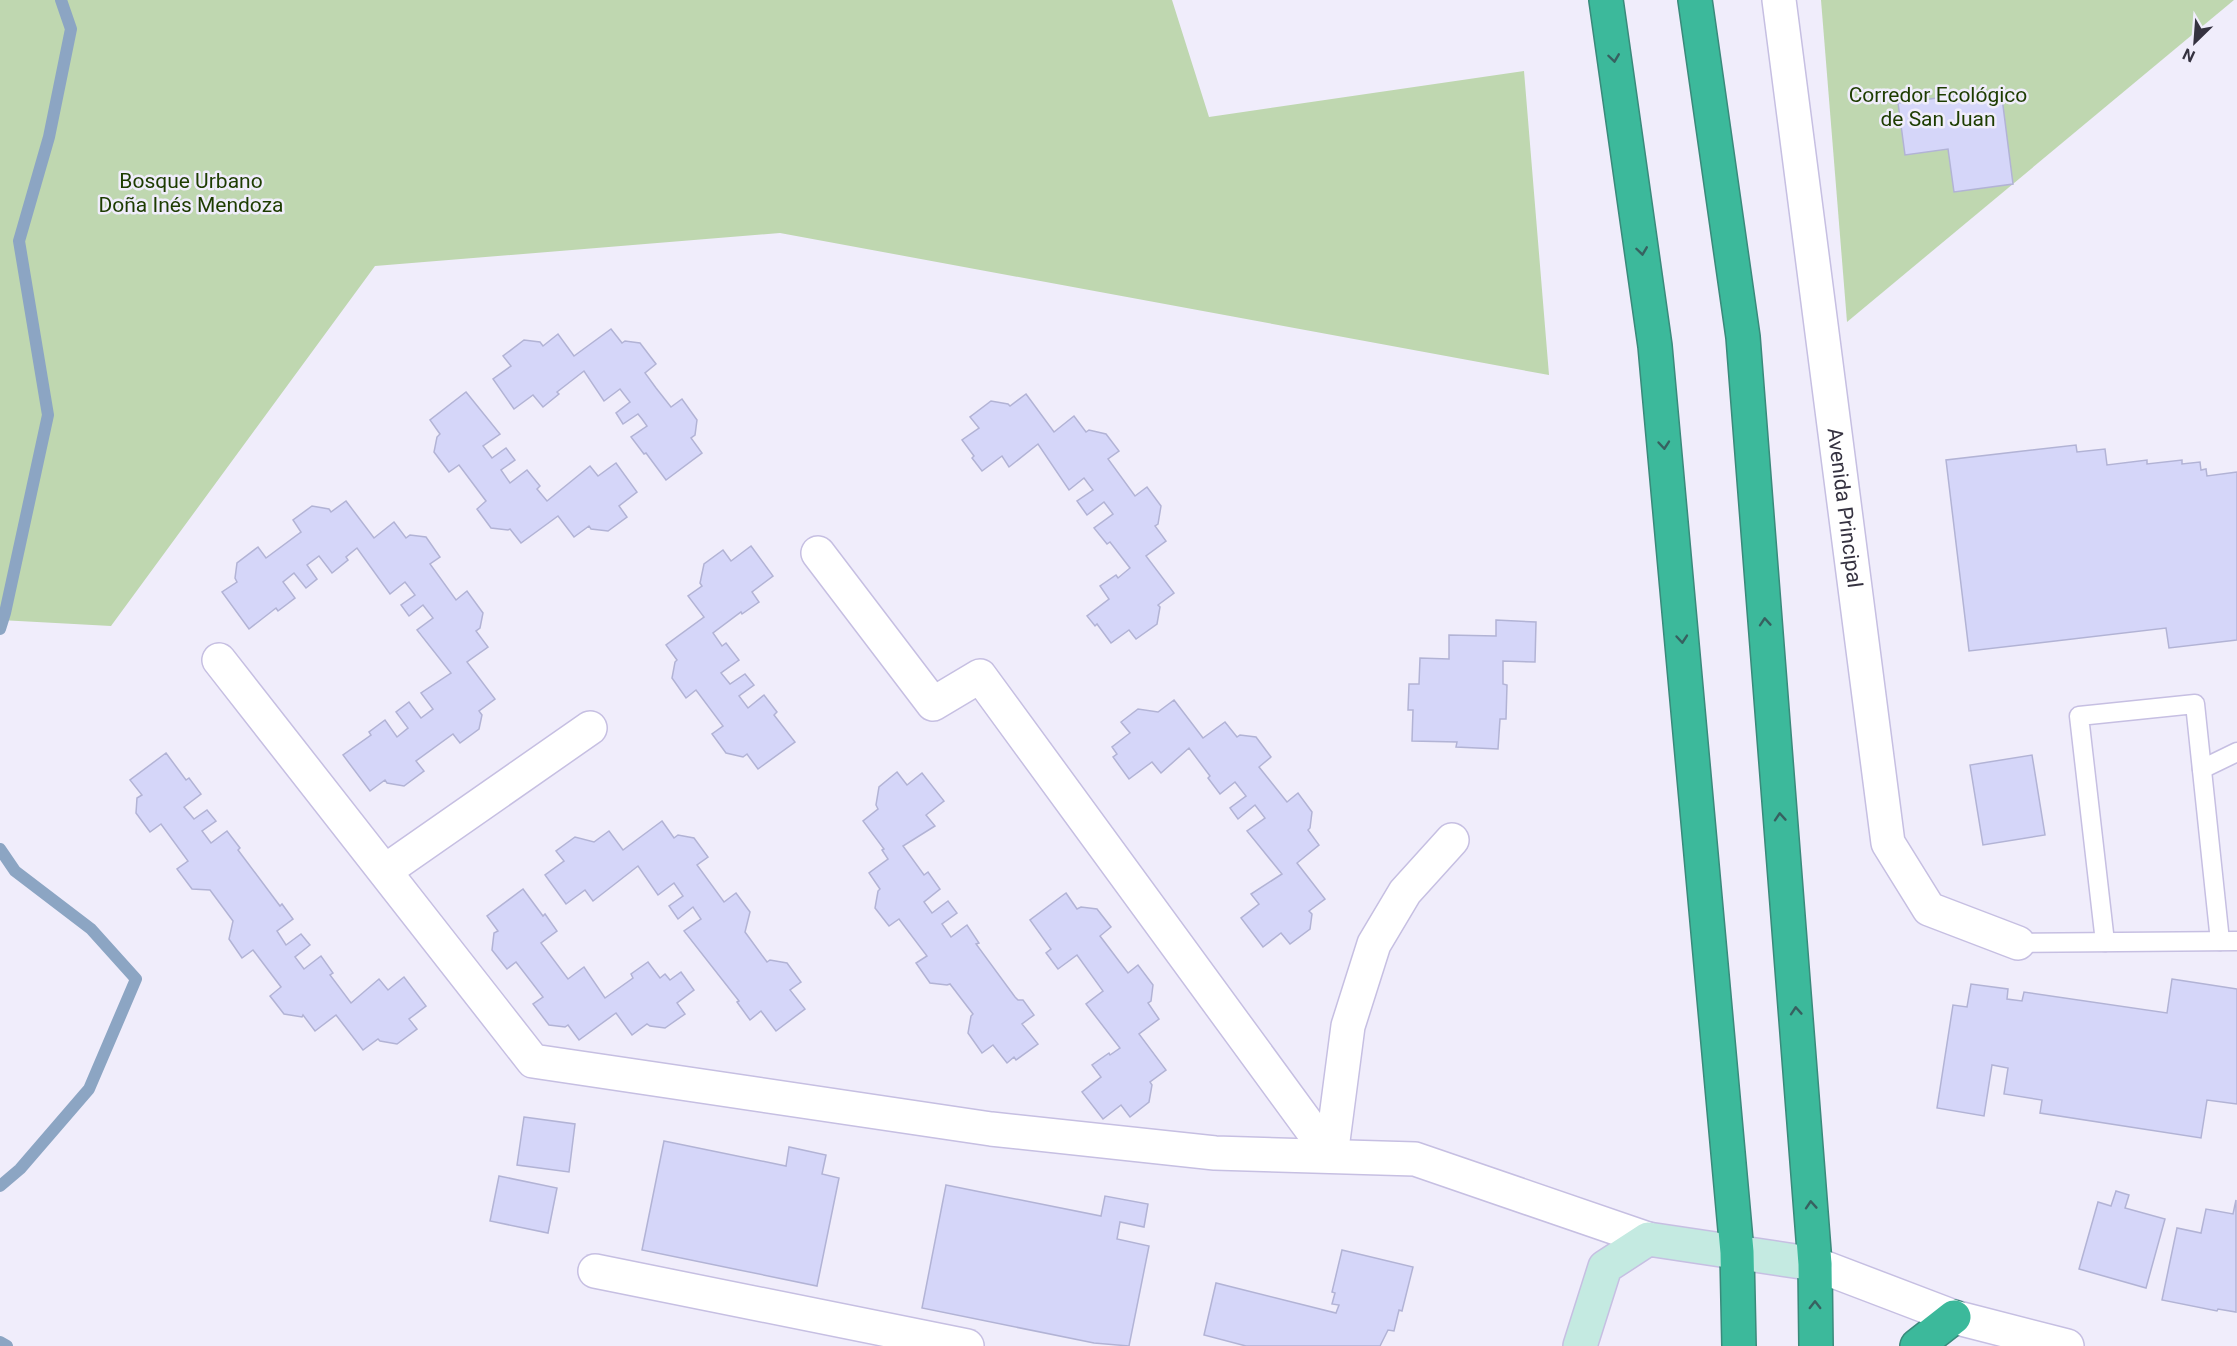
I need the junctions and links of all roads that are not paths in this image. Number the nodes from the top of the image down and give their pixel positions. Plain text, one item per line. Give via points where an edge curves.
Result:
1 (1606, 0) edge
2 (1695, 0) edge
3 (1779, 0) edge
4 (818, 553) dead end
5 (219, 660) dead end
6 (590, 728) dead end
7 (2237, 752) edge
8 (2202, 769) junction
9 (1452, 840) dead end
10 (385, 871) junction
11 (2228, 941) edge
12 (2105, 942) junction
13 (2018, 943) joint
14 (1331, 1156) junction
15 (1648, 1239) junction
16 (1737, 1252) junction
17 (1815, 1264) junction
18 (595, 1271) dead end
19 (1953, 1317) junction
20 (967, 1346) edge
21 (1580, 1346) edge
22 (1739, 1346) edge
23 (1816, 1346) edge
24 (1917, 1346) edge
25 (2067, 1346) edge

1 -> 16 highway via 1655,346
17 -> 2 highway via 1743,337
3 - 13 street, Avenida Principal via 1888,843 1929,909
4 - 14 street via 933,704 980,676
5 - 10 street
6 - 10 street
7 - 8 lane
8 - 11 lane
8 - 12 lane via 2196,705 2079,716
9 - 14 street via 1406,892 1374,944 1348,1026
10 - 14 street via 533,1061 991,1129 1215,1153
11 - 12 lane
12 - 13 lane
14 - 15 street via 1415,1159
15 - 16 street
15 - 21 street via 1605,1267
16 - 17 street
16 - 22 highway
17 - 19 street
23 -> 17 highway
18 - 20 street
19 - 24 highway
19 - 25 street

